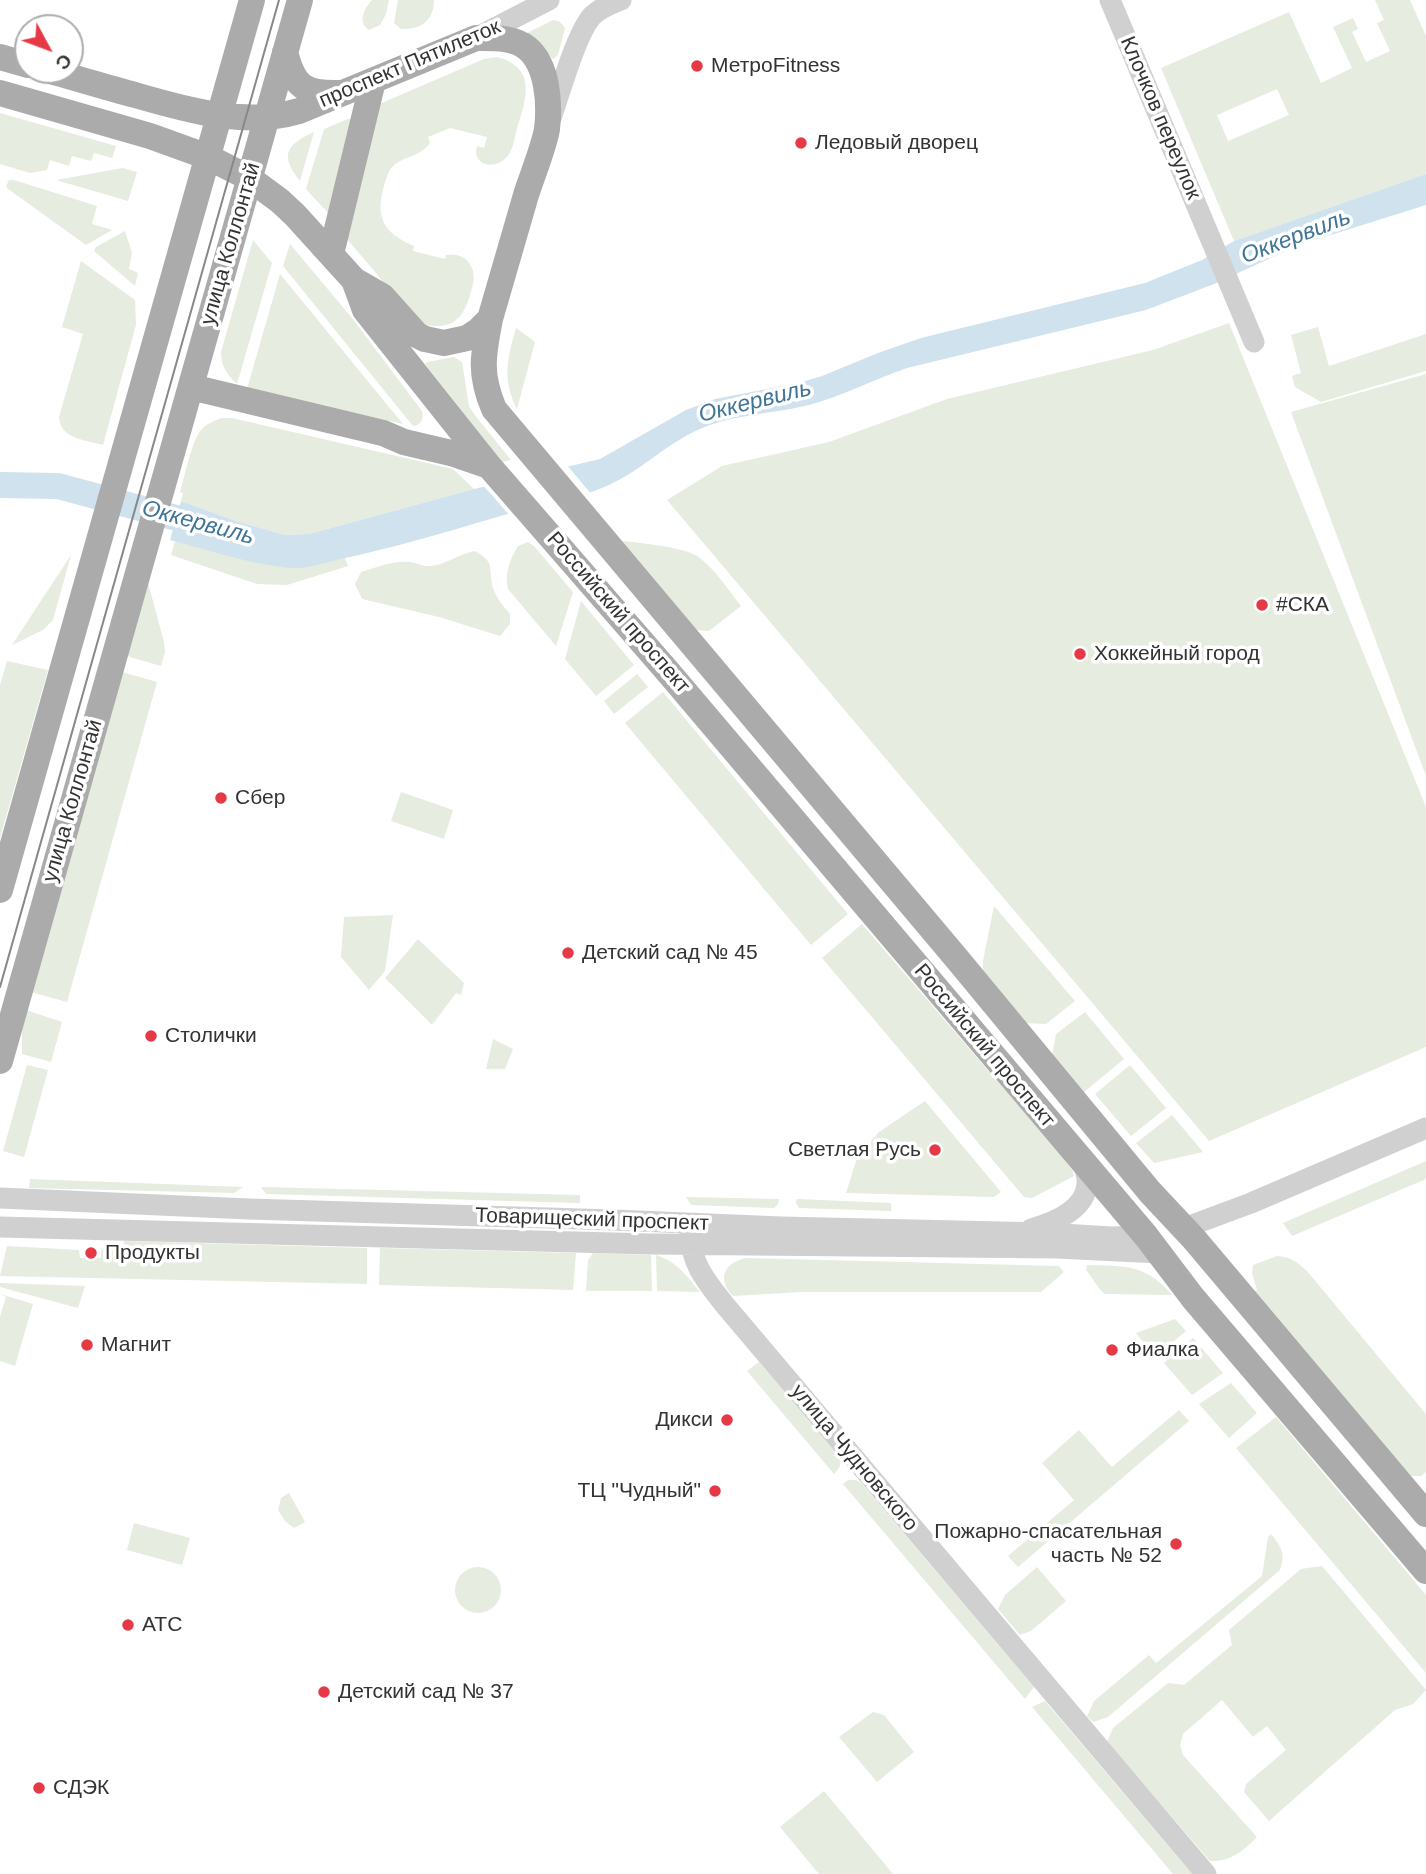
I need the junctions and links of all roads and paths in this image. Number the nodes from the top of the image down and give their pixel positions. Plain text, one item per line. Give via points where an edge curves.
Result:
1 (252, 0) edge
2 (300, 0) edge
3 (550, 0) edge
4 (621, 0) edge
5 (1110, 0) edge
6 (476, 38) junction
7 (0, 41) edge
8 (285, 52) junction
9 (14, 54) edge
10 (84, 81) edge
11 (373, 81) junction
12 (0, 93) edge
13 (345, 93) junction
14 (219, 116) junction
15 (267, 116) junction
16 (547, 130) junction
17 (208, 157) junction
18 (250, 178) junction
19 (331, 254) junction
20 (354, 280) junction
21 (491, 319) junction
22 (1254, 342) dead end
23 (191, 387) junction
24 (437, 402) junction
25 (383, 433) junction
26 (489, 466) junction
27 (0, 890) edge
28 (0, 1061) edge
29 (1426, 1128) edge
30 (1426, 1141) edge
31 (1082, 1162) junction
32 (0, 1198) edge
33 (0, 1227) edge
34 (1019, 1233) junction
35 (690, 1234) junction
36 (1189, 1234) junction
37 (1152, 1245) junction
38 (1426, 1514) edge
39 (1426, 1571) edge
40 (1206, 1874) edge

1 - 14 main road
2 - 8 main road, улица Коллонтай
3 - 6 street, проспект Пятилеток
4 - 16 street via 595,13 581,34
5 - 22 street, Клочков переулок
6 - 11 main road, проспект Пятилеток
6 - 16 main road via 516,41 536,58 546,82
7 - 9 street
8 - 13 main road via 290,70 304,88
8 - 15 main road, улица Коллонтай
10 - 14 main road, проспект Пятилеток
11 - 13 main road, проспект Пятилеток
11 - 19 main road
12 - 17 main road
13 - 15 main road, проспект Пятилеток via 286,115
14 - 15 main road, проспект Пятилеток
14 - 17 main road
15 - 18 main road, улица Коллонтай
16 - 21 main road
17 - 18 main road
17 - 27 main road
18 - 19 main road via 295,215
18 - 23 main road, улица Коллонтай
19 - 20 main road
20 - 21 main road via 382,296 425,339 444,343 467,338
20 - 24 main road via 365,310
21 - 36 main road, Российский проспект via 483,359 486,391 494,409
23 - 25 main road
23 - 28 main road, улица Коллонтай
24 - 25 main road via 422,431
24 - 26 main road
25 - 26 main road
26 - 31 main road, Российский проспект
29 - 36 street
30 - 36 street
31 - 34 street via 1088,1183 1073,1209
31 - 37 main road, Российский проспект
32 - 35 street, Товарищеский проспект via 615,1220
33 - 35 street, Товарищеский проспект
34 - 35 street, Товарищеский проспект
34 - 37 street, Товарищеский проспект via 1111,1237
35 - 37 street, Товарищеский проспект via 1057,1248
35 - 40 street, улица Чудновского via 694,1261 724,1304
36 - 37 main road
36 - 38 main road, Российский проспект
37 - 39 main road, Российский проспект

